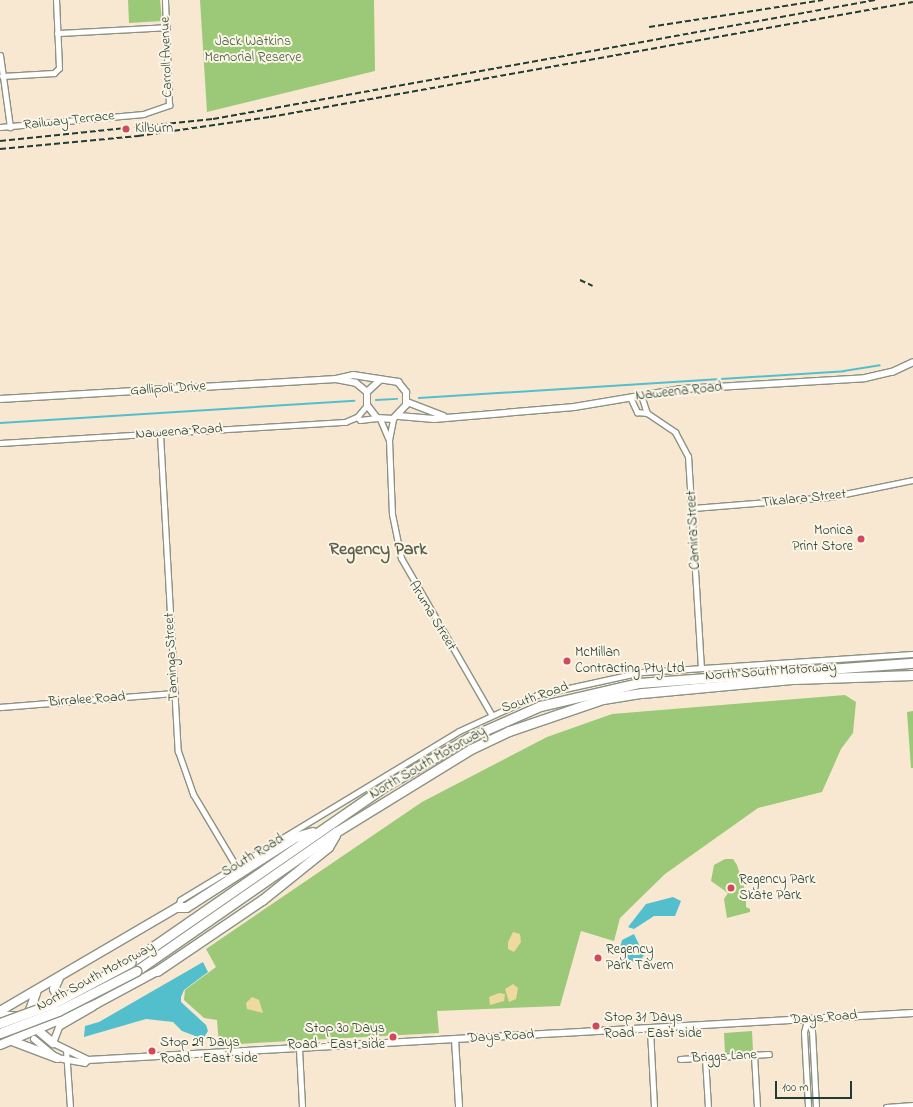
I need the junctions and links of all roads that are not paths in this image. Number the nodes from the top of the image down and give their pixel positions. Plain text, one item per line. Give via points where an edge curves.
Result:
1 (56, 0) edge
2 (165, 0) edge
3 (166, 27) junction
4 (57, 32) junction
5 (0, 55) edge
6 (2, 76) junction
7 (161, 110) joint
8 (0, 127) edge
9 (10, 127) junction
10 (913, 362) edge
11 (336, 378) junction
12 (380, 380) junction
13 (367, 392) junction
14 (641, 395) junction
15 (630, 397) junction
16 (0, 399) edge
17 (407, 402) junction
18 (367, 405) junction
19 (647, 413) junction
20 (399, 416) junction
21 (443, 416) junction
22 (357, 417) junction
23 (379, 419) junction
24 (393, 419) junction
25 (160, 434) junction
26 (389, 440) junction
27 (0, 443) edge
28 (913, 480) edge
29 (693, 508) junction
30 (913, 654) edge
31 (913, 663) edge
32 (701, 666) junction
33 (913, 675) edge
34 (174, 694) junction
35 (0, 707) edge
36 (491, 714) junction
37 (320, 830) junction
38 (336, 832) junction
39 (236, 866) junction
40 (178, 907) junction
41 (157, 971) joint
42 (59, 977) junction
43 (96, 1004) junction
44 (0, 1011) edge
45 (78, 1011) junction
46 (913, 1013) edge
47 (0, 1016) edge
48 (27, 1020) junction
49 (807, 1020) junction
50 (0, 1023) edge
51 (650, 1030) junction
52 (0, 1033) edge
53 (33, 1034) junction
54 (455, 1039) junction
55 (11, 1041) junction
56 (53, 1043) junction
57 (0, 1045) edge
58 (804, 1046) junction
59 (813, 1046) junction
60 (299, 1048) junction
61 (66, 1050) junction
62 (769, 1054) dead end
63 (754, 1055) junction
64 (57, 1058) junction
65 (705, 1058) junction
66 (680, 1059) dead end
67 (67, 1060) junction
68 (88, 1060) junction
69 (910, 1106) edge
70 (70, 1107) edge
71 (302, 1107) edge
72 (459, 1107) edge
73 (654, 1107) edge
74 (708, 1107) edge
75 (757, 1107) edge
76 (808, 1107) edge
77 (816, 1107) edge
78 (886, 1107) edge

1 - 4 street
2 - 3 street, Carroll Avenue
3 - 4 street
3 - 7 street, Carroll Avenue via 170,98 169,105
4 - 6 street via 59,62 54,73
5 - 6 street
6 - 9 street
7 - 9 street, Railway Terrace
8 - 9 street, Railway Terrace
10 - 14 street, Naweena Road via 892,372 866,378
11 - 12 street, Gallipoli Drive via 353,375
11 - 13 street, Gallipoli Drive via 356,383
11 - 16 street, Gallipoli Drive
12 - 13 street
12 - 17 street via 398,382 406,392
13 - 18 street
14 - 15 street, Naweena Road
14 - 19 street
15 - 19 street, Camira Street via 637,412
15 - 21 street, Naweena Road via 574,407
17 - 20 street
17 - 21 street, Naweena Road
18 - 22 street
18 - 23 street
19 - 29 street, Camira Street via 668,425 683,442 692,472
20 - 21 street, Naweena Road via 434,419
20 - 24 street
22 - 23 street, Naweena Road via 360,420
22 - 25 street, Naweena Road via 345,422
23 - 24 street
23 - 26 street, Aruma Street
24 - 26 street, Aruma Street
25 - 27 street, Naweena Road
25 - 34 street, Taminga Street
26 - 36 street, Aruma Street via 392,514 401,558
28 - 29 street, Tikalara Street via 830,498
29 - 32 street, Camira Street
30 - 32 street, South Road
31 - 37 highway, North South Motorway via 702,676 588,692 540,706 470,737
32 - 36 street, South Road via 608,676 537,695
33 - 38 highway, North South Motorway via 704,685 603,699 509,730 471,749
34 - 35 street, Birralee Road
34 - 39 street, Taminga Street via 184,774
36 - 39 street, South Road
37 - 40 highway via 295,837 186,907
37 - 50 highway, North South Motorway, bridge via 131,962 52,1004
38 - 41 highway via 328,847 262,900
38 - 52 highway, North South Motorway, bridge via 136,971 58,1011
39 - 40 street, South Road via 180,900
40 - 42 highway, South Road
41 - 43 highway
42 - 44 highway, South Road
42 - 45 highway via 54,989 58,1002
42 - 48 highway via 35,994 27,1010
43 - 45 highway
43 - 56 street via 84,1015 59,1027
45 - 53 highway
46 - 49 street, Days Road
47 - 48 highway via 17,1014
48 - 53 highway
49 - 51 street, Days Road
49 - 58 street
49 - 59 street
51 - 54 street, Days Road
51 - 73 street
53 - 55 highway
53 - 56 highway
53 - 64 street, Days Road
54 - 60 street, Days Road
54 - 72 street
55 - 57 highway
55 - 64 highway
56 - 61 street, Days Road
58 - 59 street
58 - 76 street
59 - 77 street
60 - 68 street, Days Road
60 - 71 street
61 - 67 street
61 - 68 street, Days Road
62 - 63 street, Briggs Lane
63 - 65 street, Briggs Lane
63 - 75 street
64 - 67 street, Days Road
65 - 66 street, Briggs Lane
65 - 74 street
67 - 68 street, Days Road via 85,1063
67 - 70 street
69 - 78 street

